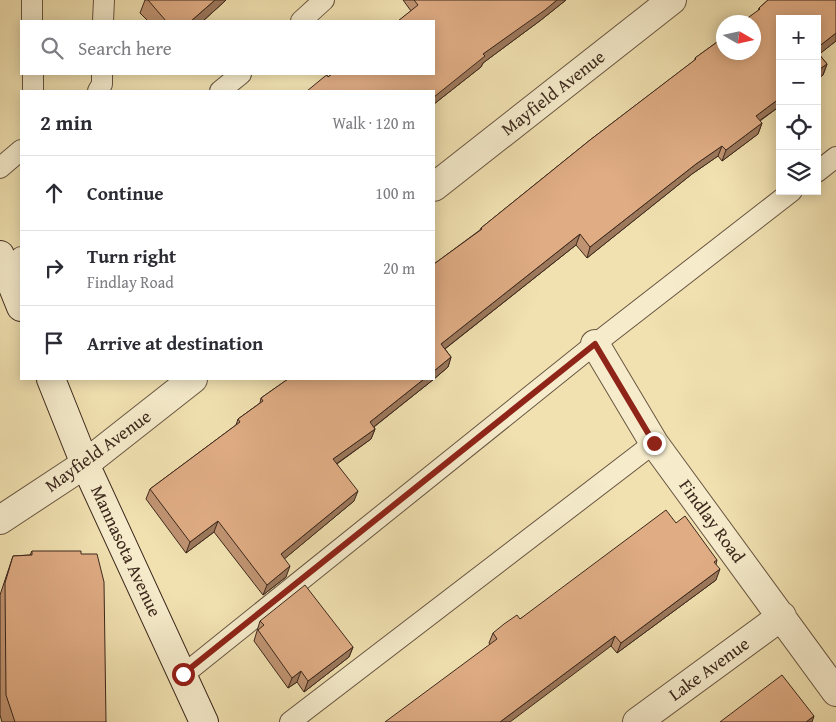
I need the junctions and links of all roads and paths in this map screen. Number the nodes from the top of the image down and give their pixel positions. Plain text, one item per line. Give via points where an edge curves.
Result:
1 (32, 0) edge
2 (104, 0) edge
3 (324, 0) edge
4 (672, 0) edge
5 (32, 20) edge
6 (104, 20) edge
7 (302, 20) edge
8 (33, 75) edge
9 (102, 75) edge
10 (240, 75) edge
11 (33, 90) edge
12 (99, 90) edge
13 (221, 90) edge
14 (20, 151) edge
15 (836, 157) edge
16 (0, 168) edge
17 (821, 169) edge
18 (435, 186) edge
19 (787, 195) edge
20 (9, 260) edge
21 (20, 303) edge
22 (595, 344) junction
23 (51, 380) edge
24 (191, 380) edge
25 (654, 443) junction
26 (86, 464) junction
27 (0, 520) edge
28 (782, 616) junction
29 (183, 674) junction
30 (836, 692) edge
31 (204, 722) edge
32 (290, 722) edge
33 (637, 722) edge

1 - 5 lane
2 - 6 lane
3 - 7 lane
4 - 18 street, Mayfield Avenue
8 - 11 lane
9 - 12 lane
10 - 13 lane
14 - 16 lane
15 - 17 lane
19 - 22 lane
20 - 21 street
22 - 25 street, Findlay Road
22 - 29 lane
23 - 26 street, Mannasota Avenue
24 - 26 street, Mayfield Avenue
25 - 28 street, Findlay Road
25 - 32 lane
26 - 27 street, Mayfield Avenue
26 - 29 street, Mannasota Avenue
28 - 30 street, Findlay Road
28 - 33 street, Lake Avenue
29 - 31 street, Mannasota Avenue

